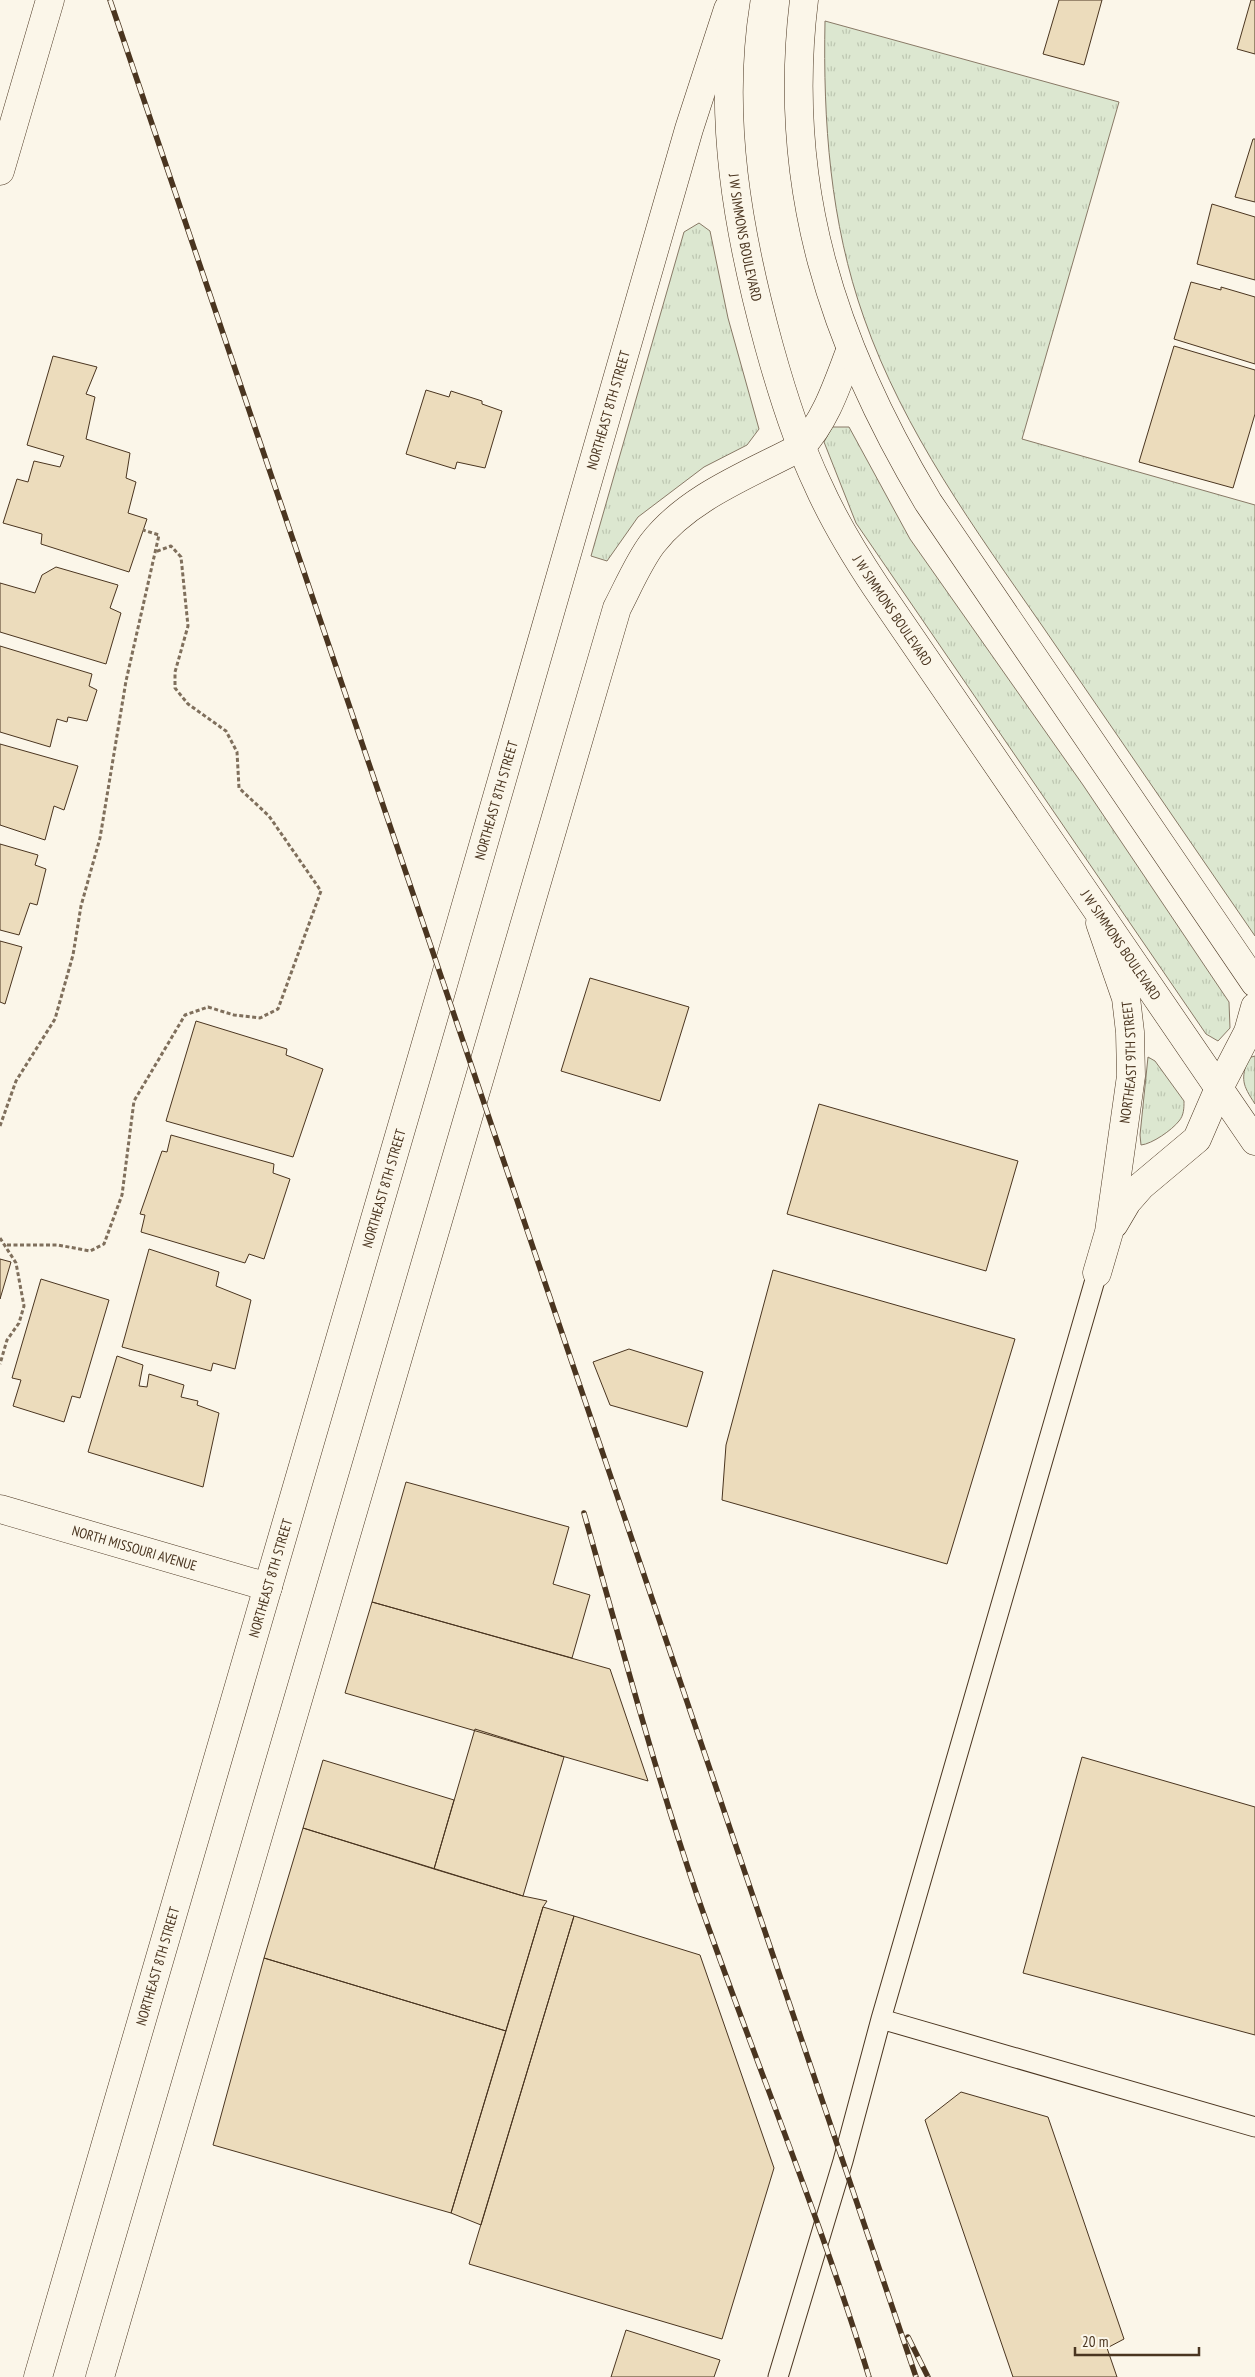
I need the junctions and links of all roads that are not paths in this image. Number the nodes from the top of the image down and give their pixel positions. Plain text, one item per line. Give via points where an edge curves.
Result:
1 (50, 0) edge
2 (731, 0) edge
3 (736, 0) edge
4 (804, 0) edge
5 (11, 92) edge
6 (0, 171) edge
7 (850, 352) junction
8 (801, 447) junction
9 (1090, 898) junction
10 (1255, 983) edge
11 (1255, 1007) edge
12 (1218, 1088) junction
13 (1255, 1141) edge
14 (1109, 1232) junction
15 (1097, 1273) joint
16 (0, 1509) edge
17 (268, 1587) junction
18 (881, 2019) junction
19 (1255, 2126) edge
20 (38, 2377) edge
21 (100, 2377) edge
22 (778, 2377) edge

1 - 5 street
2 - 17 street, NORTHEAST 8TH STREET via 689,129
3 - 8 street, J W SIMMONS BOULEVARD via 729,72 728,127 732,172 742,237 758,304
4 - 7 street via 798,121 803,166 822,267
5 - 6 street
7 - 8 street via 821,422
7 - 10 street via 901,456 928,502
8 - 9 street, J W SIMMONS BOULEVARD via 846,540
8 - 21 street via 710,495 674,522 651,545 617,608
9 - 12 street, J W SIMMONS BOULEVARD
9 - 14 street, NORTHEAST 9TH STREET via 1126,998 1130,1032 1131,1076 1127,1118
11 - 12 street, NORTHEAST 9TH STREET via 1248,1032
12 - 13 street, J W SIMMONS BOULEVARD
12 - 14 street, NORTHEAST 9TH STREET via 1197,1139 1141,1186
14 - 15 street, NORTHEAST 9TH STREET
15 - 18 lane
16 - 17 street, NORTH MISSOURI AVENUE
17 - 20 street, NORTHEAST 8TH STREET
18 - 19 lane
18 - 22 lane via 843,2161

